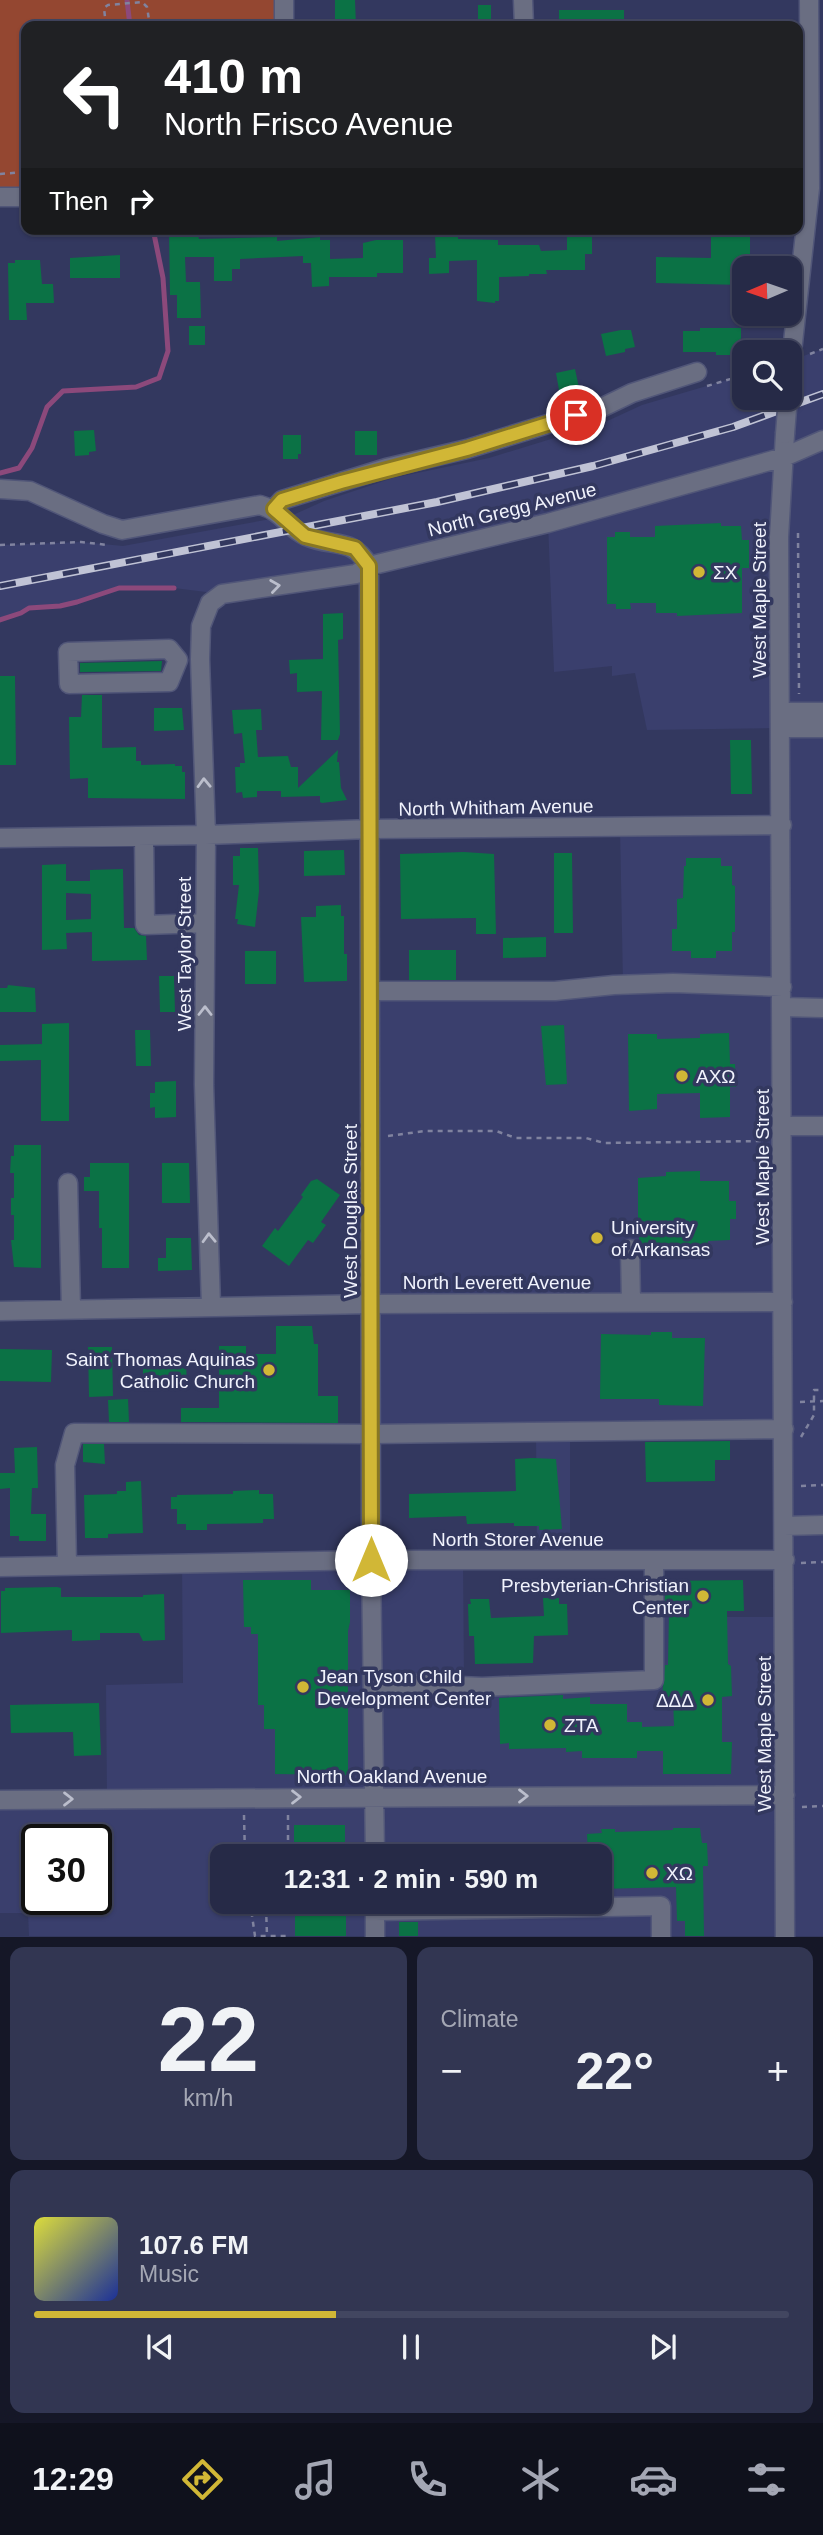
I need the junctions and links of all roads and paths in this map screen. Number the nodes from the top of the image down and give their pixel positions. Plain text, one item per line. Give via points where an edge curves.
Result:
1 (284, 0) edge
2 (523, 0) edge
3 (809, 0) edge
4 (105, 21) edge
5 (149, 21) edge
6 (284, 21) edge
7 (524, 21) edge
8 (817, 48) edge
9 (21, 173) edge
10 (0, 174) edge
11 (804, 189) edge
12 (0, 197) edge
13 (21, 197) edge
14 (800, 235) edge
15 (792, 340) edge
16 (697, 372) dead end
17 (787, 410) edge
18 (823, 440) edge
19 (784, 457) junction
20 (0, 489) edge
21 (274, 509) junction
22 (798, 534) dead end
23 (369, 566) junction
24 (210, 603) joint
25 (200, 659) junction
26 (178, 660) junction
27 (799, 699) dead end
28 (823, 712) edge
29 (781, 720) junction
30 (823, 728) edge
31 (782, 825) junction
32 (370, 829) junction
33 (206, 835) junction
34 (144, 836) junction
35 (0, 838) edge
36 (205, 923) junction
37 (782, 987) junction
38 (371, 991) junction
39 (782, 1007) junction
40 (823, 1008) edge
41 (783, 1126) junction
42 (823, 1126) edge
43 (372, 1141) junction
44 (763, 1141) dead end
45 (68, 1183) dead end
46 (630, 1249) dead end
47 (631, 1302) junction
48 (783, 1302) junction
49 (370, 1304) junction
50 (211, 1306) junction
51 (71, 1309) junction
52 (0, 1311) edge
53 (823, 1390) edge
54 (814, 1401) junction
55 (823, 1401) edge
56 (800, 1402) dead end
57 (784, 1429) junction
58 (372, 1434) junction
59 (800, 1438) dead end
60 (823, 1485) edge
61 (801, 1486) dead end
62 (823, 1525) edge
63 (785, 1526) junction
64 (371, 1560) junction
65 (654, 1560) junction
66 (793, 1562) junction
67 (823, 1562) edge
68 (67, 1565) junction
69 (0, 1567) edge
70 (373, 1682) junction
71 (785, 1795) junction
72 (374, 1797) junction
73 (0, 1800) edge
74 (823, 1806) edge
75 (802, 1807) dead end
76 (244, 1811) dead end
77 (288, 1811) dead end
78 (245, 1844) edge
79 (288, 1844) edge
80 (375, 1844) edge
81 (612, 1906) edge
82 (252, 1914) edge
83 (266, 1914) edge
84 (375, 1914) edge
85 (267, 1936) edge
86 (288, 1936) edge
87 (375, 1937) edge
88 (661, 1937) edge
89 (785, 1937) edge

1 - 6 street
2 - 7 street
3 - 8 street
4 - 5 path via 108,5 142,2
8 - 11 street
9 - 10 path
12 - 13 street
14 - 15 street
16 - 21 street via 467,449 282,500
17 - 19 street, West Maple Street, bridge
18 - 19 street, North Gregg Avenue
19 - 23 street, North Gregg Avenue via 548,523
19 - 29 street, West Maple Street via 779,537
20 - 21 street via 30,491 122,530 260,505
21 - 23 street via 305,536 355,548
22 - 27 path
24 -> 23 street, North Gregg Avenue via 222,594 356,574
23 - 32 street, West Douglas Street
24 - 25 street, West Taylor Street via 201,626
25 - 26 street
33 -> 25 street, West Taylor Street
26 - 26 street via 169,649 68,652 69,684 169,682
28 - 29 street
29 - 30 street
29 - 31 street, West Maple Street
31 - 32 street, North Whitham Avenue
31 - 37 street, West Maple Street
32 - 33 street, North Whitham Avenue
32 - 38 street, West Douglas Street
33 - 34 street, North Whitham Avenue
33 - 36 street, West Taylor Street
34 - 35 street, North Whitham Avenue
34 - 36 street via 145,925
50 -> 36 street, West Taylor Street via 204,1085
37 - 38 street via 673,983 555,991
37 - 39 street, West Maple Street
38 - 43 street, West Douglas Street
39 - 40 street
39 - 41 street, West Maple Street
41 - 42 street
41 - 48 street, West Maple Street
43 - 44 path via 425,1131 496,1131 516,1138 586,1138 604,1143
43 - 49 street, West Douglas Street
45 - 51 street
46 - 47 street
47 - 48 street, North Leverett Avenue
47 - 49 street, North Leverett Avenue
48 - 57 street, West Maple Street
49 - 50 street, North Leverett Avenue
49 - 58 street, West Douglas Street
50 - 51 street, North Leverett Avenue
51 - 52 street, North Leverett Avenue
53 - 54 path via 814,1390
54 - 55 path
54 - 56 path
54 - 59 path via 814,1416
57 - 58 street
57 - 63 street, West Maple Street
58 - 64 street, West Douglas Street
58 - 68 street via 74,1433 65,1465
60 - 61 path
62 - 63 street
63 - 66 street, West Maple Street
64 - 65 street, North Storer Avenue
64 - 68 street, North Storer Avenue
64 - 70 street, West Douglas Street
65 - 66 street, North Storer Avenue
65 - 70 street via 654,1680 482,1687
66 - 67 path
66 - 71 street, West Maple Street
68 - 69 street, North Storer Avenue
70 - 72 street, West Douglas Street
72 -> 71 street, North Oakland Avenue
71 - 89 street, West Maple Street
73 -> 72 street, North Oakland Avenue
72 - 80 street, West Douglas Street
74 - 75 path
76 - 78 path
77 - 79 path
81 - 88 street via 661,1906
82 - 85 path via 256,1936
83 - 85 path
84 - 87 street
85 - 86 path

